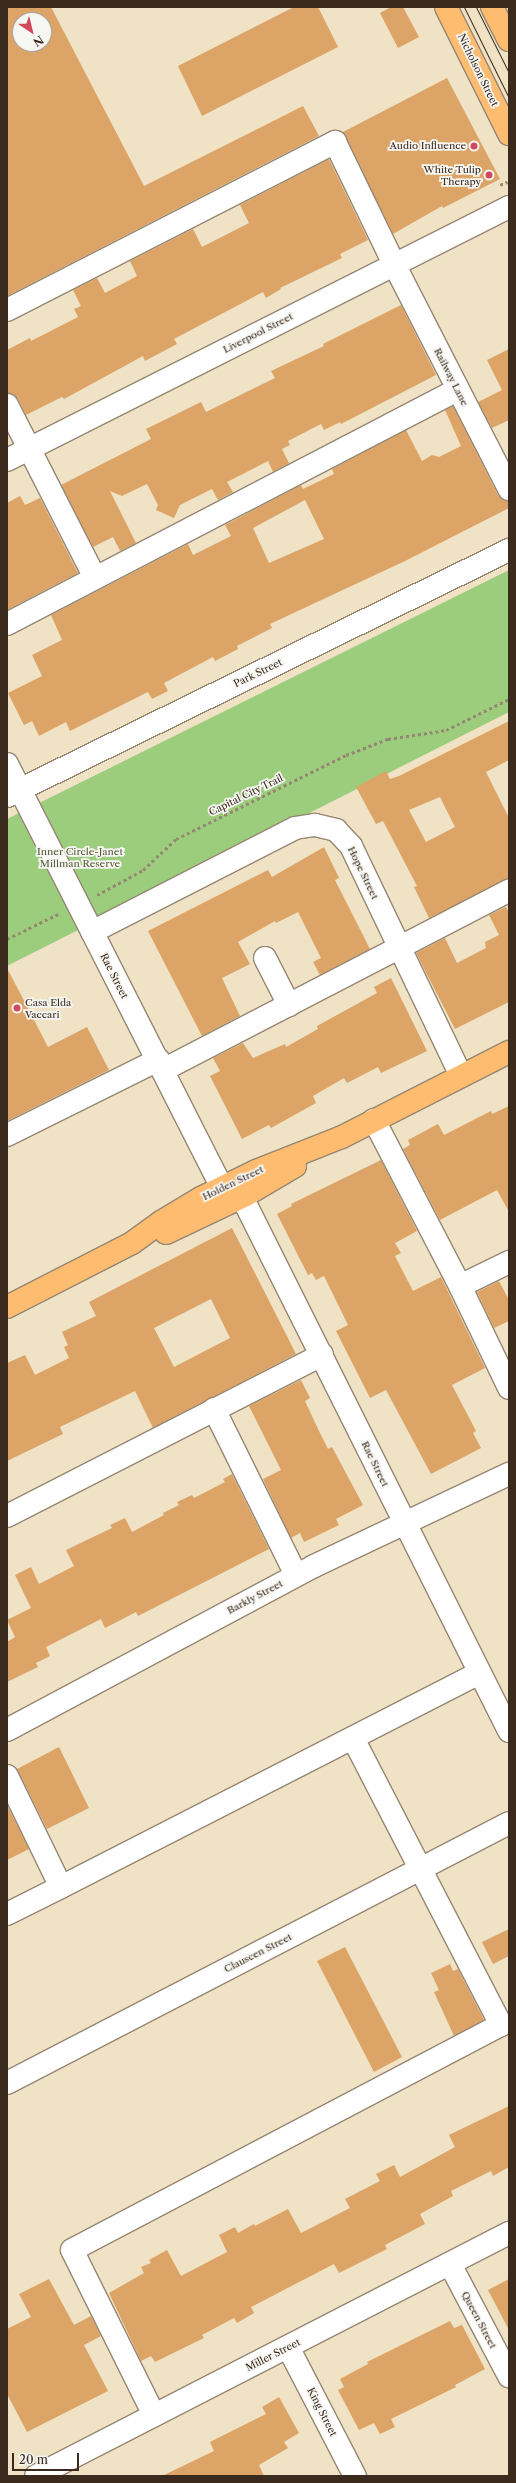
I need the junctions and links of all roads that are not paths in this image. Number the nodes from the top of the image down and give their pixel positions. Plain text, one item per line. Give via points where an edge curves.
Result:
1 (446, 7) edge
2 (492, 7) edge
3 (509, 40) edge
4 (509, 134) edge
5 (509, 207) edge
6 (394, 264) junction
7 (7, 310) edge
8 (458, 390) junction
9 (7, 405) edge
10 (29, 449) junction
11 (7, 460) edge
12 (509, 489) edge
13 (509, 550) edge
14 (95, 578) junction
15 (7, 624) edge
16 (7, 764) edge
17 (14, 793) edge
18 (509, 891) edge
19 (92, 932) junction
20 (399, 949) junction
21 (265, 958) dead end
22 (289, 1005) junction
23 (509, 1052) edge
24 (160, 1065) junction
25 (461, 1076) junction
26 (374, 1120) junction
27 (7, 1135) edge
28 (342, 1137) junction
29 (222, 1188) junction
30 (242, 1197) junction
31 (132, 1243) junction
32 (509, 1262) edge
33 (460, 1286) junction
34 (7, 1307) edge
35 (322, 1355) junction
36 (509, 1388) edge
37 (214, 1409) junction
38 (509, 1474) edge
39 (7, 1516) edge
40 (405, 1524) junction
41 (296, 1575) junction
42 (480, 1673) junction
43 (7, 1730) edge
44 (509, 1731) edge
45 (353, 1738) junction
46 (7, 1776) edge
47 (509, 1823) edge
48 (420, 1869) junction
49 (61, 1887) junction
50 (7, 1914) edge
51 (7, 2083) edge
52 (509, 2233) edge
53 (450, 2264) junction
54 (288, 2347) junction
55 (509, 2376) edge
56 (154, 2415) junction
57 (36, 2476) edge
58 (355, 2476) edge

1 - 4 main road, Nicholson Street
2 - 3 main road
5 - 6 street, Liverpool Street
6 - 7 street, Railway Lane via 335,142
6 - 8 street, Railway Lane
6 - 10 street, Liverpool Street
8 - 12 street, Railway Lane
8 - 14 street
9 - 10 street
10 - 11 street, Liverpool Street
10 - 14 street
13 - 17 street, Park Street
14 - 15 street
16 - 17 street, Rae Street
17 - 19 street, Rae Street
18 - 20 street
19 - 20 street, Hope Street via 295,828 315,825 336,830 351,846
19 - 24 street, Rae Street
20 - 22 street
20 - 25 street, Hope Street
21 - 22 street
22 - 24 street
23 - 25 main road, Holden Street
24 - 27 street
24 - 29 street, Rae Street
25 - 26 main road, Holden Street
26 - 28 main road, Holden Street
26 - 33 street
28 - 29 main road, Holden Street via 256,1171
28 - 30 main road, Holden Street
29 - 31 main road, Holden Street via 161,1222
30 - 31 main road, Holden Street via 166,1232
30 - 35 street, Rae Street
31 - 34 main road, Holden Street
32 - 33 street
33 - 36 street
35 - 37 street
35 - 40 street, Rae Street
37 - 39 street
37 - 41 street
38 - 40 street, Barkly Street
40 - 41 street, Barkly Street
40 - 42 street, Rae Street
41 - 43 street, Barkly Street
42 - 44 street, Rae Street
42 - 45 street
45 - 48 street
45 - 49 street
46 - 49 street
47 - 48 street, Clauscen Street
48 - 51 street, Clauscen Street
48 - 56 street via 501,2025 72,2250
49 - 50 street
52 - 53 street, Miller Street
53 - 54 street, Miller Street
53 - 55 street, Queen Street
54 - 56 street, Miller Street
54 - 58 street, King Street
56 - 57 street, Miller Street

